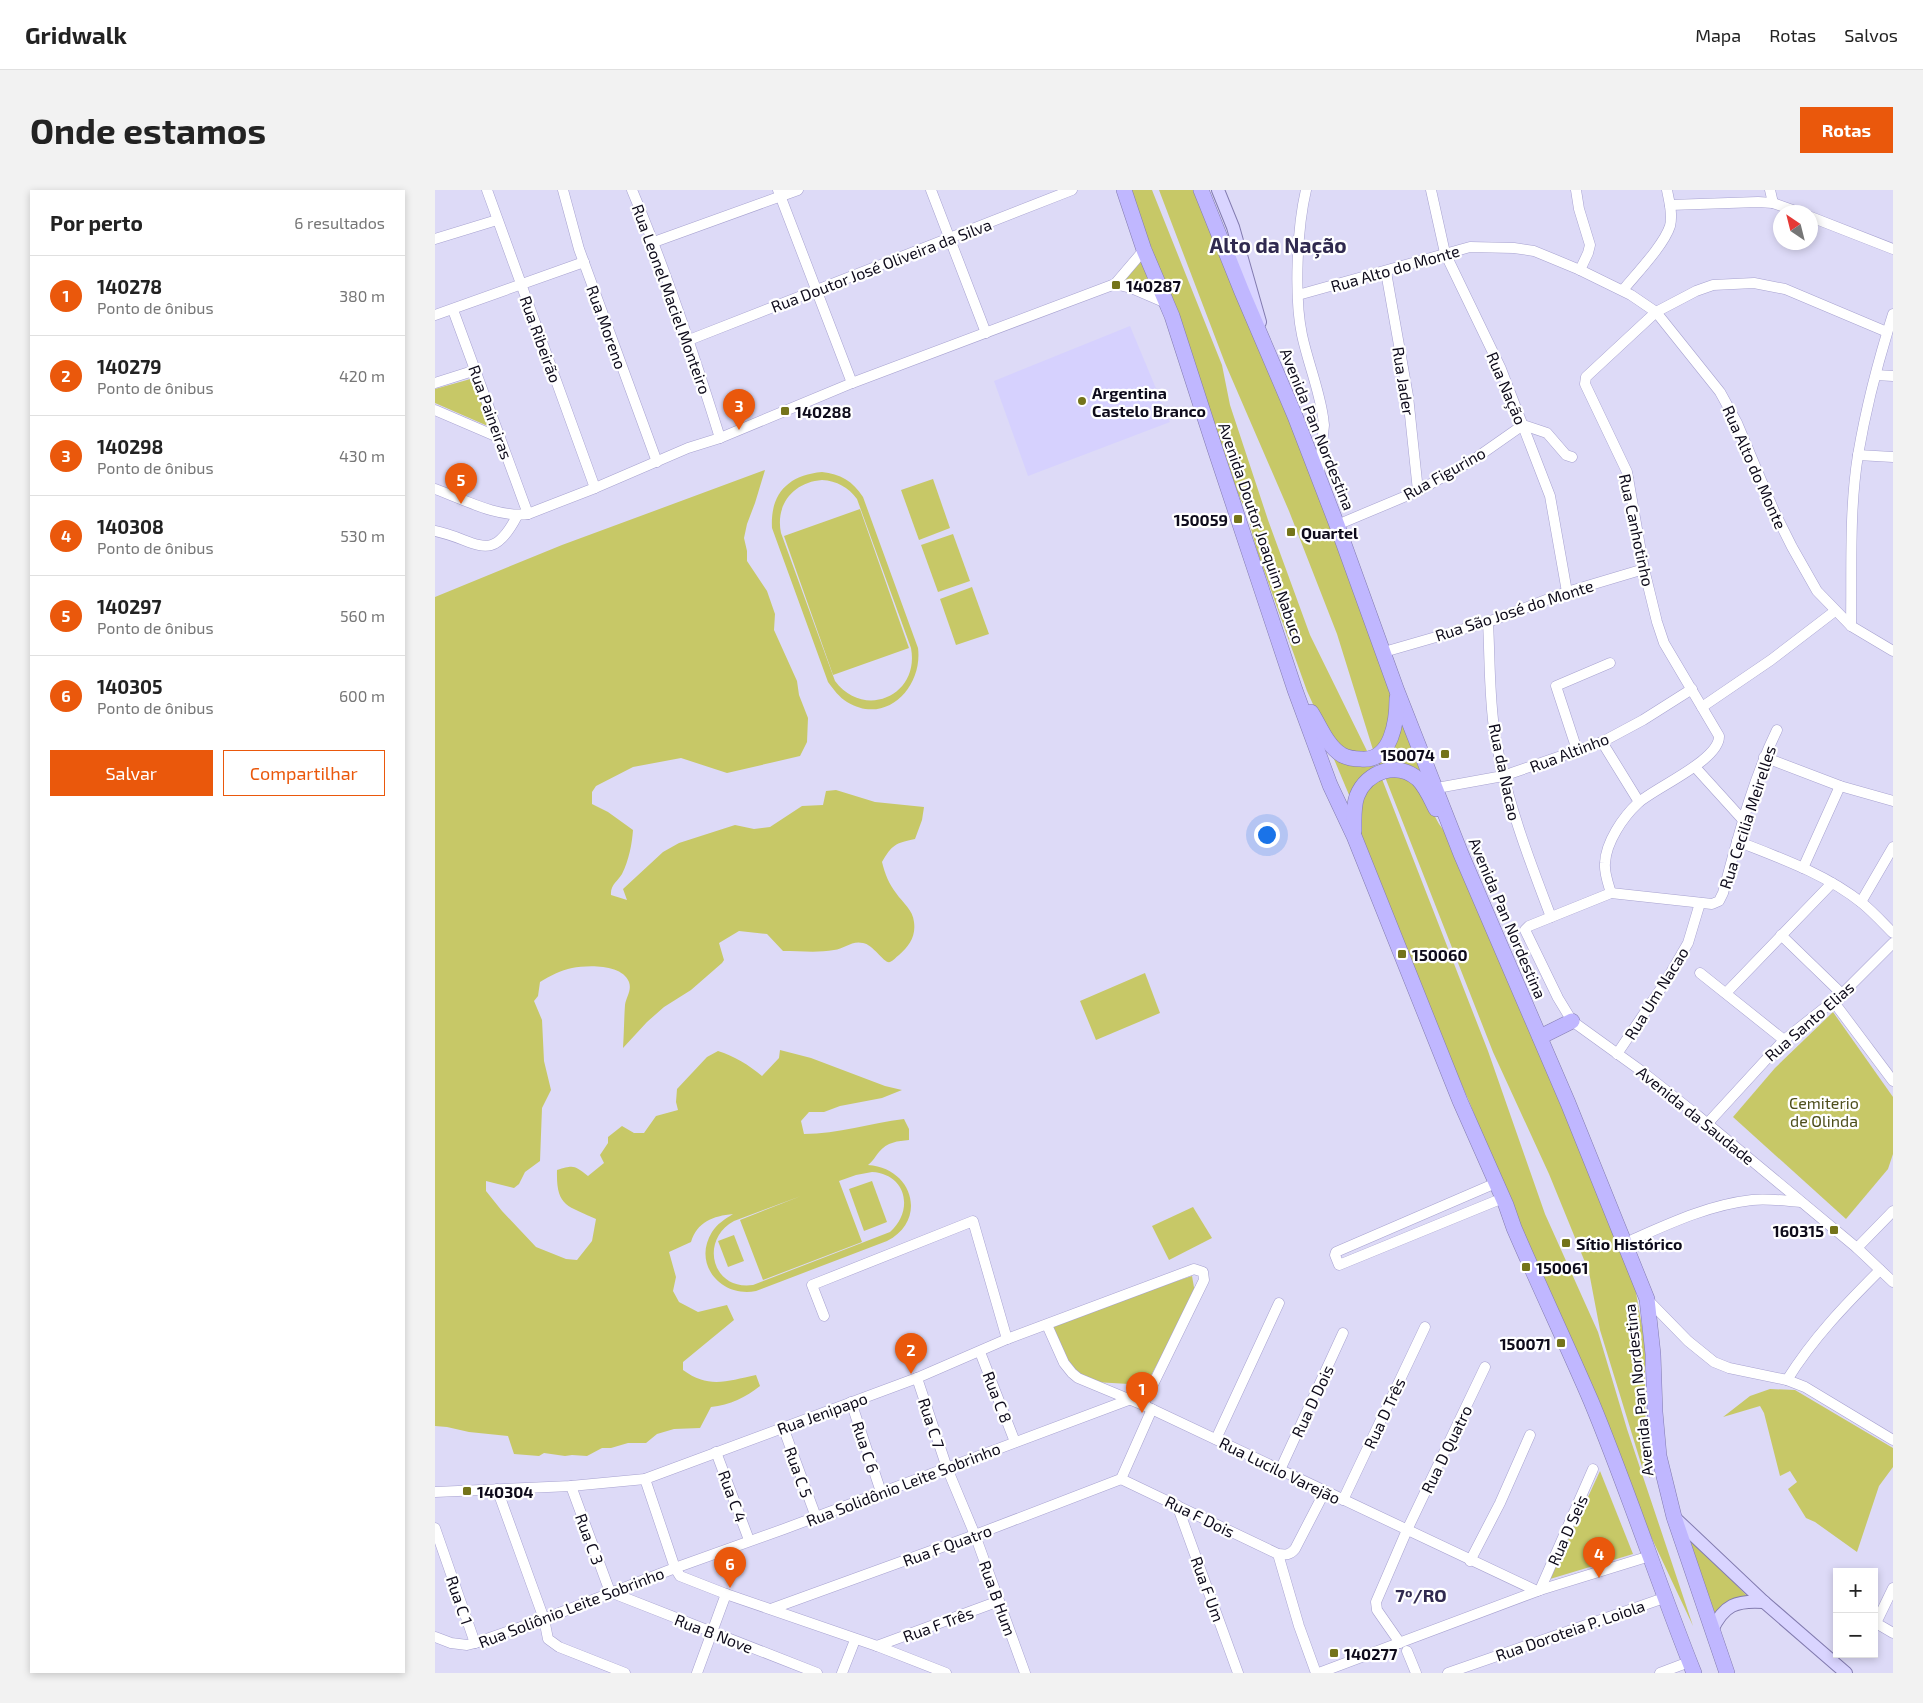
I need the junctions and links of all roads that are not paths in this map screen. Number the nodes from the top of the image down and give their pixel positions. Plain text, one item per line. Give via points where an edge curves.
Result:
1 (487, 190) edge
2 (563, 190) edge
3 (632, 190) edge
4 (798, 190) edge
5 (931, 190) edge
6 (1072, 190) edge
7 (1124, 190) edge
8 (1218, 190) edge
9 (1226, 190) edge
10 (1306, 190) edge
11 (1576, 190) edge
12 (1667, 190) edge
13 (1771, 190) edge
14 (1435, 191) edge
15 (779, 194) edge
16 (1203, 195) edge
17 (1773, 203) junction
18 (1670, 205) junction
19 (1779, 205) edge
20 (497, 220) junction
21 (1818, 220) edge
22 (1233, 227) junction
23 (950, 238) junction
24 (435, 239) edge
25 (654, 242) junction
26 (1893, 249) edge
27 (1144, 250) junction
28 (1445, 253) junction
29 (583, 262) junction
30 (1580, 270) junction
31 (1386, 272) junction
32 (1115, 284) junction
33 (521, 285) junction
34 (816, 290) junction
35 (1623, 290) junction
36 (1298, 296) junction
37 (1166, 304) junction
38 (453, 310) junction
39 (1656, 312) junction
40 (1893, 314) edge
41 (435, 316) edge
42 (1887, 332) junction
43 (986, 333) junction
44 (689, 340) junction
45 (1268, 351) junction
46 (476, 370) junction
47 (1877, 370) junction
48 (1893, 376) edge
49 (435, 383) edge
50 (852, 383) junction
51 (435, 410) edge
52 (1523, 425) junction
53 (500, 438) junction
54 (720, 438) junction
55 (1858, 455) junction
56 (1893, 456) edge
57 (1572, 457) dead end
58 (657, 462) junction
59 (1319, 478) junction
60 (595, 488) junction
61 (435, 489) edge
62 (1418, 491) junction
63 (528, 514) junction
64 (517, 516) junction
65 (1337, 524) junction
66 (435, 531) edge
67 (1645, 569) junction
68 (1567, 592) junction
69 (1835, 611) junction
70 (1488, 622) junction
71 (1851, 626) junction
72 (1893, 651) edge
73 (1384, 652) junction
74 (1610, 663) dead end
75 (1295, 688) junction
76 (1692, 689) junction
77 (1397, 691) junction
78 (1702, 707) junction
79 (1777, 730) dead end
80 (1602, 742) junction
81 (1577, 750) junction
82 (1764, 758) junction
83 (1695, 767) junction
84 (1503, 776) junction
85 (1840, 786) junction
86 (1437, 788) junction
87 (1893, 801) edge
88 (1639, 802) junction
89 (1743, 820) junction
90 (1354, 836) junction
91 (1737, 841) junction
92 (1893, 846) edge
93 (1461, 854) junction
94 (1803, 868) junction
95 (1832, 883) junction
96 (1611, 893) junction
97 (1861, 902) junction
98 (1700, 903) junction
99 (1551, 917) junction
100 (1893, 933) edge
101 (1781, 935) junction
102 (1891, 950) edge
103 (1700, 973) dead end
104 (1726, 993) junction
105 (1842, 994) junction
106 (1833, 1001) junction
107 (1572, 1021) junction
108 (1540, 1037) junction
109 (1784, 1040) junction
110 (1617, 1054) junction
111 (1893, 1081) edge
112 (1707, 1124) junction
113 (1496, 1183) junction
114 (1503, 1198) junction
115 (1802, 1202) junction
116 (1893, 1212) edge
117 (1625, 1243) junction
118 (1857, 1248) junction
119 (1880, 1270) junction
120 (1893, 1282) edge
121 (1647, 1299) junction
122 (1279, 1303) dead end
123 (824, 1316) dead end
124 (1047, 1325) junction
125 (1425, 1327) dead end
126 (1343, 1333) dead end
127 (1007, 1339) junction
128 (981, 1352) junction
129 (1485, 1368) dead end
130 (917, 1378) junction
131 (1787, 1380) junction
132 (1131, 1399) junction
133 (851, 1402) junction
134 (1147, 1407) junction
135 (783, 1427) junction
136 (1530, 1435) dead end
137 (1216, 1439) junction
138 (1893, 1440) edge
139 (1015, 1442) junction
140 (716, 1452) junction
141 (947, 1468) junction
142 (1593, 1469) dead end
143 (1280, 1470) junction
144 (645, 1479) junction
145 (1121, 1479) junction
146 (571, 1486) junction
147 (497, 1489) junction
148 (1325, 1491) junction
149 (435, 1492) edge
150 (881, 1492) junction
151 (1343, 1500) junction
152 (1177, 1505) junction
153 (816, 1517) junction
154 (1674, 1517) junction
155 (435, 1528) edge
156 (1407, 1530) junction
157 (975, 1535) junction
158 (749, 1540) junction
159 (1278, 1554) junction
160 (1650, 1556) junction
161 (1470, 1561) junction
162 (675, 1568) junction
163 (1893, 1588) edge
164 (1539, 1591) junction
165 (610, 1592) junction
166 (726, 1594) junction
167 (1664, 1598) junction
168 (999, 1601) junction
169 (1764, 1602) junction
170 (771, 1609) junction
171 (544, 1619) junction
172 (1713, 1630) junction
173 (712, 1632) junction
174 (1893, 1633) edge
175 (435, 1637) edge
176 (855, 1640) junction
177 (1400, 1643) junction
178 (471, 1644) junction
179 (877, 1646) junction
180 (1407, 1652) dead end
181 (921, 1663) junction
182 (1691, 1668) edge
183 (1341, 1670) edge
184 (625, 1673) edge
185 (697, 1673) edge
186 (817, 1673) edge
187 (842, 1673) edge
188 (917, 1673) edge
189 (946, 1673) edge
190 (1025, 1673) edge
191 (1238, 1673) edge
192 (1317, 1673) edge
193 (1416, 1673) edge
194 (1447, 1673) edge
195 (1660, 1673) edge
196 (1727, 1673) edge
197 (1846, 1673) edge

1 - 20 street, Rua Ribeirão
2 - 29 street, Rua Moreno
3 - 25 street, Rua Leonel Maciel Monteiro
4 - 15 street
5 - 23 street
6 - 23 street, Rua Doutor José Oliveira da Silva
7 - 27 highway, Avenida Doutor Joaquim Nabuco
8 - 22 main road
9 - 22 main road
10 - 36 street
11 - 30 street via 1590,245
12 - 18 street
13 - 17 street
14 - 28 street, Rua Nação
15 - 25 street
15 - 34 street
16 - 45 highway, Avenida Pan Nordestina
17 - 18 street
17 - 19 street
18 - 35 street via 1670,226 1665,236
20 - 24 street
20 - 33 street, Rua Ribeirão
21 - 26 street
22 - 45 main road
23 - 34 street, Rua Doutor José Oliveira da Silva
23 - 43 street
25 - 44 street, Rua Leonel Maciel Monteiro
27 - 32 street
27 - 37 highway, Avenida Doutor Joaquim Nabuco
28 - 30 street, Rua Alto do Monte via 1470,247 1514,248 1534,251
28 - 31 street, Rua Alto do Monte
28 - 52 street, Rua Nação via 1501,369
29 - 33 street
29 - 58 street, Rua Moreno
30 - 35 street, Rua Alto do Monte
31 - 36 street, Rua Alto do Monte
31 - 62 street, Rua Jader via 1408,396
32 - 37 street
32 - 43 street
33 - 38 street
33 - 60 street, Rua Ribeirão
34 - 44 street, Rua Doutor José Oliveira da Silva
34 - 50 street
35 - 39 street, Rua Alto do Monte
36 - 59 street via 1302,333 1324,425
37 - 75 highway, Avenida Doutor Joaquim Nabuco
38 - 41 street
38 - 46 street, Rua Paineiras
39 - 42 street, Rua Canhotinho via 1704,287 1754,283 1785,289
39 - 67 street, Rua Canhotinho via 1585,380 1627,472
39 - 69 street, Rua Alto do Monte via 1729,407 1792,547 1817,591
40 - 42 street
42 - 47 street
43 - 50 street
44 - 54 street, Rua Leonel Maciel Monteiro
45 - 59 highway, Avenida Pan Nordestina
46 - 49 street
46 - 53 street, Rua Paineiras
47 - 48 street
47 - 55 street
50 - 54 street
51 - 53 street
52 - 57 street via 1547,433 1566,455
52 - 62 street, Rua Figurino via 1473,460
52 - 68 street, Rua Nação via 1552,505
53 - 63 street, Rua Paineiras
54 - 58 street
55 - 56 street
55 - 71 street via 1853,511
58 - 60 street
59 - 65 highway, Avenida Pan Nordestina
60 - 63 street
61 - 64 street
62 - 65 street, Rua Figurino
63 - 64 street
64 - 66 street via 509,532 497,544 490,546
65 - 73 highway, Avenida Pan Nordestina
67 - 68 street, Rua São José do Monte
67 - 76 street, Rua Canhotinho via 1664,643
68 - 70 street, Rua São José do Monte
69 - 71 street, Rua Alto do Monte
69 - 78 street
70 - 73 street, Rua São José do Monte
70 - 84 street, Rua da Nacao via 1493,715
71 - 72 street, Rua Alto do Monte
73 - 77 highway, Avenida Pan Nordestina
74 - 81 street via 1556,686
75 - 77 highway via 1335,749 1343,756 1365,760 1381,752 1389,740 1395,726
75 - 90 highway, Avenida Pan Nordestina via 1330,785
76 - 78 street, Rua Canhotinho
76 - 80 street, Rua Altinho
77 - 86 highway, Avenida Pan Nordestina
78 - 83 street, Rua Canhotinho via 1720,740
79 - 82 street, Rua Cecilia Meirelles
80 - 81 street, Rua Altinho
80 - 88 street
81 - 84 street, Rua Altinho
82 - 85 street
82 - 89 street, Rua Cecilia Meirelles
83 - 88 street, Rua Canhotinho
83 - 89 street
84 - 86 street, Rua Altinho
84 - 99 street, Rua da Nacao via 1519,834
85 - 87 street
85 - 94 street
86 - 93 highway, Avenida Pan Nordestina
88 - 96 street, Rua Canhotinho via 1627,815 1607,850 1606,875
89 - 91 street, Rua Cecilia Meirelles
90 - 93 highway via 1355,804 1363,786 1379,772 1401,770 1419,780
90 - 113 highway, Avenida Pan Nordestina
91 - 94 street
91 - 98 street, Rua Cecilia Meirelles via 1723,893 1717,903
92 - 97 street
93 - 108 highway, Avenida Pan Nordestina
94 - 95 street
95 - 97 street
95 - 101 street
96 - 98 street
96 - 99 street
97 - 100 street
98 - 110 street, Rua Um Nacao via 1688,943
99 - 107 street, Avenida da Saudade via 1525,930
101 - 104 street
101 - 105 street
102 - 105 street, Rua Santo Elias
103 - 104 street
104 - 109 street
105 - 106 street, Rua Santo Elias
106 - 109 street, Rua Santo Elias
106 - 111 street
107 - 108 highway
107 - 110 street, Avenida da Saudade
108 - 117 highway, Avenida Pan Nordestina
109 - 112 street, Rua Santo Elias
110 - 112 street, Avenida da Saudade
112 - 115 street, Avenida da Saudade
113 - 114 highway, Avenida Pan Nordestina
113 - 114 street via 1336,1252 1339,1265
114 - 160 highway, Avenida Pan Nordestina via 1591,1401
115 - 117 street via 1753,1200 1722,1205 1681,1218
115 - 118 street, Avenida da Saudade
116 - 118 street
117 - 121 highway, Avenida Pan Nordestina
118 - 119 street, Avenida da Saudade
119 - 120 street, Avenida da Saudade
119 - 131 street via 1839,1310
121 - 131 street via 1688,1341 1714,1362
121 - 154 highway, Avenida Pan Nordestina via 1659,1456
122 - 137 street
123 - 127 street via 812,1285 973,1221
124 - 127 street, Rua Jenipapo
124 - 132 street, Rua Lucilo Varejão via 1063,1363 1072,1373
124 - 134 street, Rua Jenipapo via 1194,1269 1203,1272 1204,1280
125 - 151 street, Rua D Três
126 - 143 street, Rua D Dois
127 - 128 street, Rua Jenipapo
128 - 130 street, Rua Jenipapo
128 - 139 street, Rua C 8
129 - 156 street, Rua D Quatro
130 - 133 street, Rua Jenipapo
130 - 141 street, Rua C 7
131 - 138 street
132 - 134 street, Rua Lucilo Varejão
132 - 139 street, Rua Solidônio Leite Sobrinho
133 - 135 street, Rua Jenipapo
133 - 150 street, Rua C 6
134 - 137 street, Rua Lucilo Varejão
134 - 145 street
135 - 140 street, Rua Jenipapo
135 - 153 street, Rua C 5
136 - 161 street
137 - 143 street, Rua Lucilo Varejão
139 - 141 street, Rua Solidônio Leite Sobrinho
140 - 144 street, Rua Jenipapo
140 - 158 street, Rua C 4
141 - 150 street, Rua Solidônio Leite Sobrinho
141 - 157 street, Rua B Hum
142 - 164 street, Rua D Seis
143 - 148 street, Rua Lucilo Varejão
144 - 146 street, Rua Jenipapo
144 - 162 street
145 - 152 street, Rua F Dois
145 - 157 street, Rua F Quatro
146 - 147 street, Rua Jenipapo
146 - 165 street, Rua C 3
147 - 149 street, Rua Jenipapo
147 - 171 street
148 - 151 street, Rua Lucilo Varejão
148 - 159 street via 1295,1549 1289,1554
150 - 153 street, Rua Solidônio Leite Sobrinho
151 - 156 street, Rua Lucilo Varejão
152 - 159 street, Rua F Dois
152 - 191 street, Rua F Um
153 - 158 street, Rua Solidônio Leite Sobrinho
154 - 169 main road
154 - 172 highway, Avenida Pan Nordestina
155 - 178 street, Rua C 1
156 - 161 street, Rua Lucilo Varejão
156 - 177 street, Rua D Quatro via 1375,1604
157 - 168 street, Rua B Hum
157 - 170 street, Rua F Quatro
158 - 162 street, Rua Solidônio Leite Sobrinho
159 - 192 street
160 - 164 street
160 - 167 highway, Avenida Pan Nordestina
161 - 164 street, Rua Lucilo Varejão
162 - 165 street, Rua Soliônio Leite Sobrinho
162 - 166 street via 680,1576
163 - 174 street via 1876,1623
164 - 177 street
165 - 171 street, Rua Soliônio Leite Sobrinho
165 - 173 street, Rua B Nove
166 - 170 street
166 - 173 street
167 - 182 highway, Avenida Pan Nordestina
167 - 194 street, Rua Doroteia P. Loiola
168 - 179 street, Rua F Três
168 - 190 street, Rua B Hum
169 - 172 main road via 1736,1603 1723,1612
169 - 197 main road
170 - 176 street
171 - 178 street, Rua Soliônio Leite Sobrinho
171 - 184 street via 548,1638 553,1644
172 - 196 highway, Avenida Pan Nordestina
173 - 185 street
173 - 186 street, Rua B Nove
175 - 178 street via 451,1643
176 - 179 street
176 - 187 street
177 - 183 street
179 - 181 street
180 - 193 street
181 - 188 street
181 - 189 street
182 - 195 street
183 - 192 street

